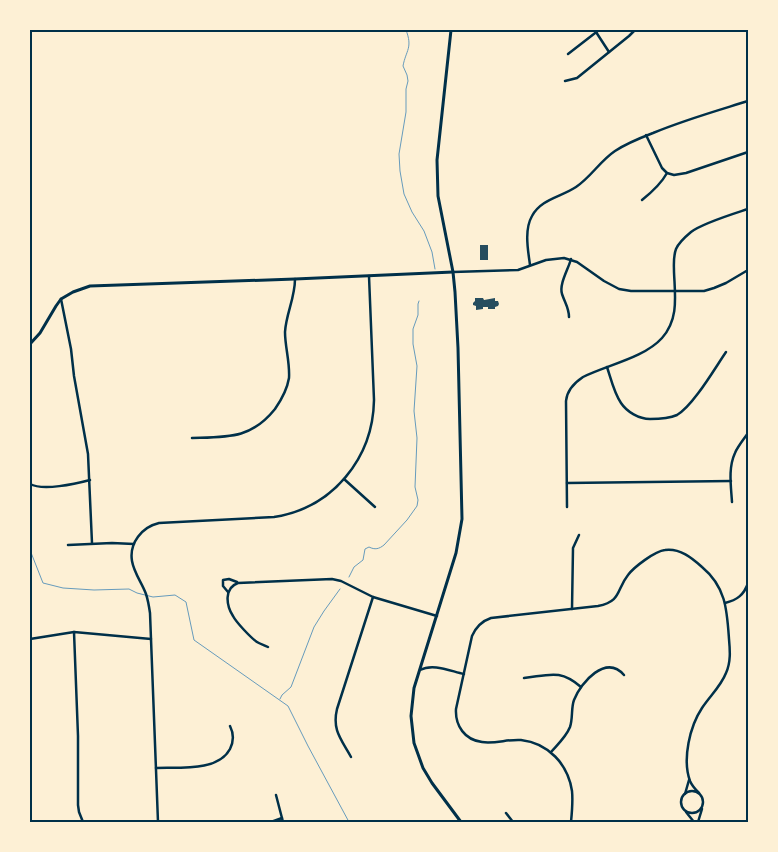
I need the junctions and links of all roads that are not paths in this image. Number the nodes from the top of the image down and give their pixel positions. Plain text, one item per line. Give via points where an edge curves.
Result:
1 (451, 30) edge
2 (635, 30) edge
3 (598, 31) edge
4 (609, 52) junction
5 (568, 54) dead end
6 (565, 81) dead end
7 (748, 101) edge
8 (646, 136) junction
9 (748, 152) edge
10 (667, 173) junction
11 (642, 200) dead end
12 (748, 209) edge
13 (570, 259) junction
14 (530, 265) junction
15 (748, 270) edge
16 (453, 272) junction
17 (369, 276) junction
18 (294, 280) junction
19 (675, 291) junction
20 (62, 299) junction
21 (569, 317) dead end
22 (30, 344) edge
23 (726, 352) dead end
24 (607, 367) junction
25 (748, 433) edge
26 (192, 438) dead end
27 (746, 438) edge
28 (344, 479) junction
29 (90, 480) junction
30 (731, 481) junction
31 (567, 483) junction
32 (30, 484) edge
33 (732, 502) dead end
34 (376, 507) dead end
35 (567, 507) dead end
36 (579, 535) dead end
37 (92, 544) junction
38 (134, 544) junction
39 (68, 545) dead end
40 (238, 583) junction
41 (748, 583) edge
42 (228, 592) junction
43 (373, 597) junction
44 (726, 603) junction
45 (572, 609) junction
46 (437, 616) junction
47 (74, 632) junction
48 (30, 639) edge
49 (151, 639) junction
50 (268, 647) dead end
51 (424, 657) junction
52 (431, 666) junction
53 (419, 670) junction
54 (464, 674) junction
55 (624, 675) dead end
56 (524, 678) dead end
57 (581, 687) junction
58 (230, 726) dead end
59 (551, 752) junction
60 (351, 758) dead end
61 (156, 768) junction
62 (689, 778) junction
63 (699, 793) junction
64 (276, 794) dead end
65 (685, 794) junction
66 (703, 807) junction
67 (685, 811) junction
68 (506, 813) dead end
69 (282, 818) junction
70 (83, 822) edge
71 (158, 822) edge
72 (271, 822) edge
73 (283, 822) edge
74 (461, 822) edge
75 (513, 822) edge
76 (571, 822) edge
77 (694, 822) edge
78 (698, 822) edge

1 - 16 street via 436,177
2 - 4 street
3 - 4 street
3 - 5 street
4 - 6 street via 577,78
7 - 8 street
8 - 10 street
8 - 14 street via 614,151 579,185 547,201 535,212 528,230
9 - 10 street via 680,175
10 - 11 street
12 - 19 street via 700,227 683,239 674,256
13 - 14 street via 554,258
13 - 19 street via 619,289
13 - 21 street via 562,290
14 - 16 street via 518,270
15 - 19 street via 709,290
16 - 17 street
16 - 46 street via 462,519 456,553
17 - 18 street
17 - 28 street via 372,419 364,448
18 - 20 street via 97,286 79,289
18 - 26 street via 286,329 288,379 280,401 264,421 250,431
19 - 24 street via 672,323 661,340
20 - 22 street
20 - 29 street
23 - 24 street via 689,404 676,415 663,419 643,418 623,406
24 - 31 street via 583,376 568,392
25 - 27 street
27 - 30 street via 733,459
28 - 34 street
28 - 38 street via 320,499 291,513 274,517 159,523 143,531
29 - 32 street via 71,485 36,487
29 - 37 street
30 - 31 street
30 - 33 street
31 - 35 street
36 - 45 street via 573,548
37 - 38 street
37 - 39 street
38 - 49 street via 132,563 148,598
40 - 42 street
40 - 42 street via 223,580
40 - 43 street via 332,579
41 - 44 street via 740,596
42 - 50 street via 229,608 235,619 255,641
43 - 46 street
43 - 60 street via 336,716 335,724
44 - 45 street via 717,583 704,568 685,554 668,549 656,553 632,571 611,602
44 - 62 street via 728,667 692,728 688,748
45 - 54 street via 496,617 483,622 473,633
46 - 51 street
47 - 48 street
47 - 49 street
47 - 70 street via 78,805
49 - 61 street
51 - 52 street
51 - 53 street
52 - 53 street
52 - 54 street
53 - 74 street via 411,707 416,751 427,774
54 - 59 street via 456,716 458,726 465,734 482,742 514,740 537,744
55 - 57 street via 615,668 603,668
56 - 57 street via 562,675
57 - 59 street via 574,701 570,727
58 - 61 street via 233,735 231,747 218,762
59 - 76 street via 570,782
61 - 71 street
62 - 63 street
62 - 65 street
63 - 65 street via 691,791
63 - 66 street
64 - 69 street
65 - 67 street via 681,804
66 - 67 street via 696,813
66 - 78 street
67 - 77 street
68 - 75 street
69 - 72 street
69 - 73 street

